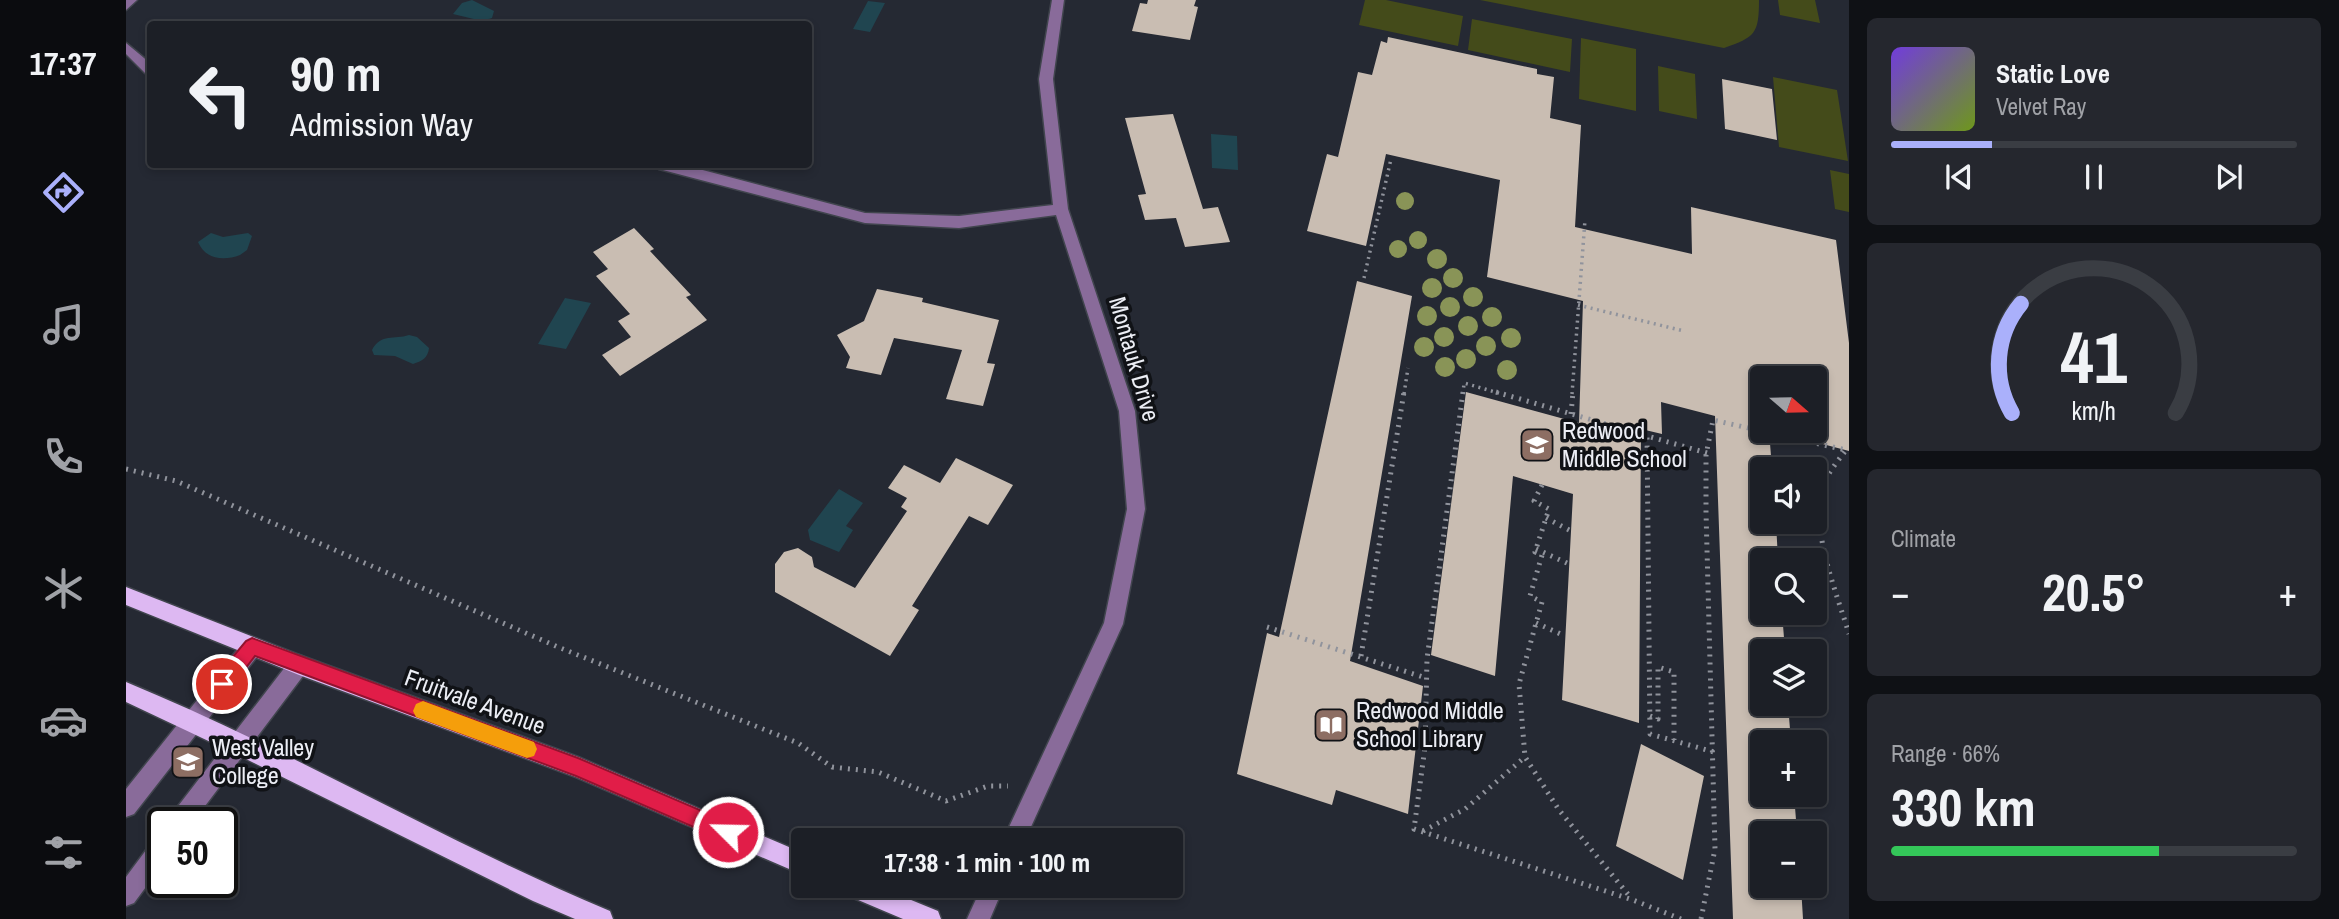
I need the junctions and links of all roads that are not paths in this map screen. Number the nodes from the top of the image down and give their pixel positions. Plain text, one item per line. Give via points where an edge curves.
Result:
1 (131, 0) edge
2 (1058, 0) edge
3 (126, 6) edge
4 (126, 47) edge
5 (147, 66) edge
6 (674, 168) edge
7 (1061, 209) junction
8 (126, 596) edge
9 (252, 647) junction
10 (299, 665) junction
11 (126, 692) edge
12 (193, 721) junction
13 (240, 743) junction
14 (126, 806) edge
15 (191, 807) edge
16 (1019, 828) edge
17 (791, 859) edge
18 (147, 867) edge
19 (126, 895) edge
20 (880, 898) edge
21 (988, 898) edge
22 (602, 919) edge
23 (930, 919) edge
24 (978, 919) edge

1 - 3 street
2 - 7 street, Montauk Drive via 1046,79
4 - 5 street
6 - 7 street via 865,218 958,222
7 - 16 street, Montauk Drive via 1127,411 1136,509 1113,624
8 - 9 main road, Fruitvale Avenue
9 - 10 main road, Fruitvale Avenue
9 - 12 street
10 - 13 street
10 - 17 main road, Fruitvale Avenue via 578,767
11 - 12 main road
12 - 13 main road
12 - 14 street
13 - 15 street
13 - 22 main road via 539,894
18 - 19 street
20 - 23 main road
21 - 24 street

